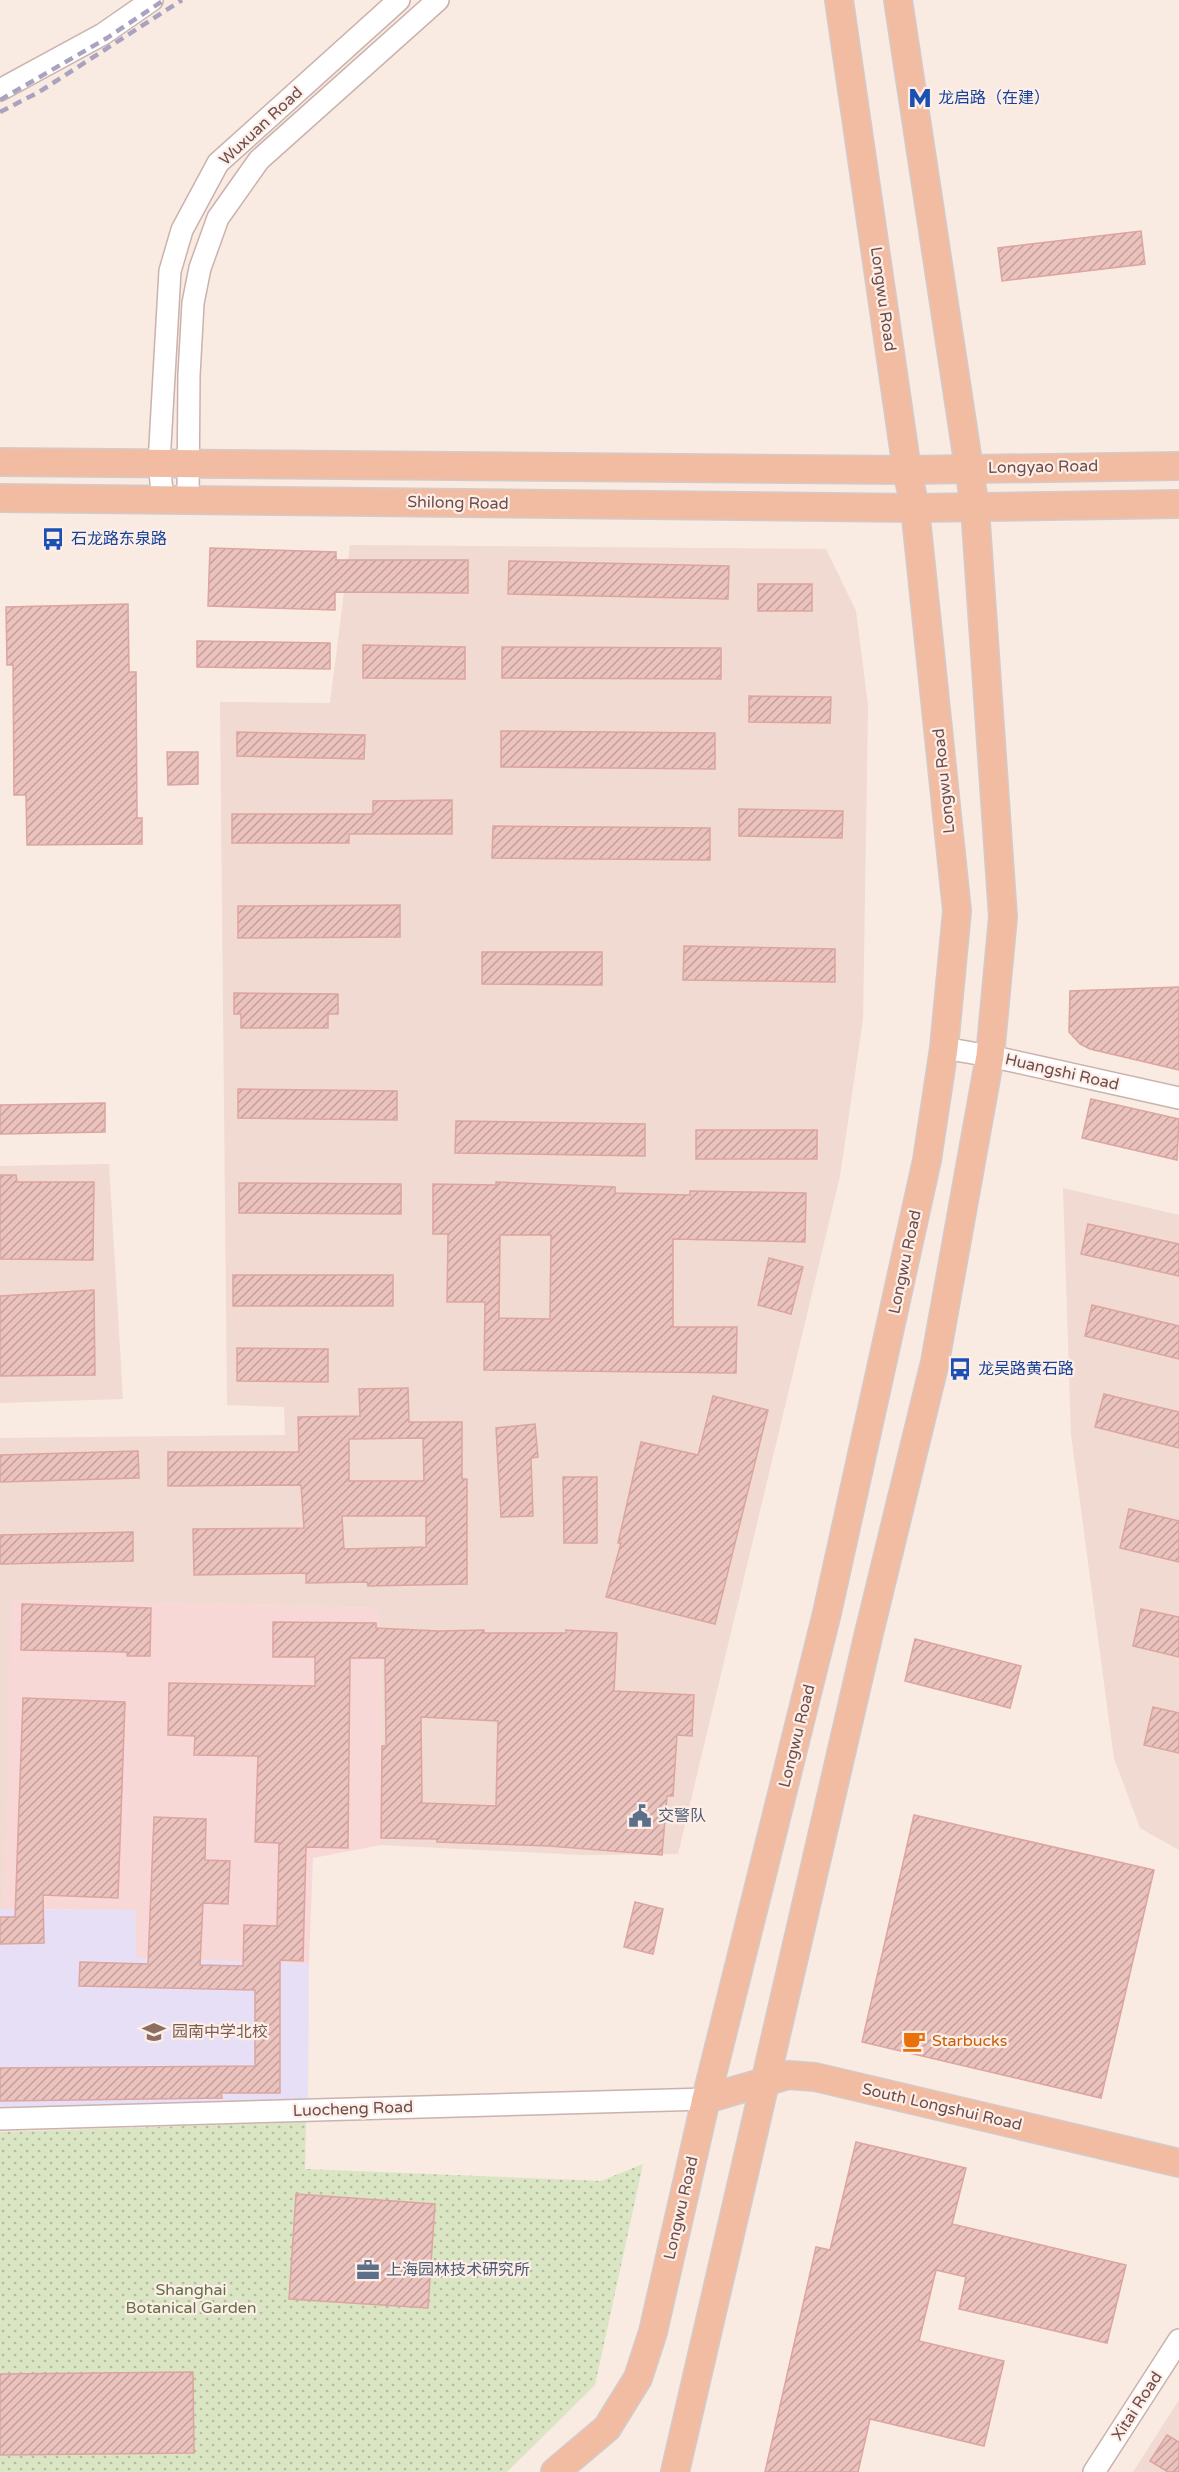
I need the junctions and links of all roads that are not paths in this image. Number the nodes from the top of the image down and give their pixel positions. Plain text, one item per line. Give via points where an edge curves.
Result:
1 (152, 0) edge
2 (399, 0) edge
3 (438, 0) edge
4 (839, 0) edge
5 (898, 0) edge
6 (0, 90) edge
7 (0, 462) edge
8 (159, 463) junction
9 (187, 463) junction
10 (1179, 466) edge
11 (970, 468) junction
12 (907, 470) junction
13 (0, 498) edge
14 (175, 500) junction
15 (1179, 504) edge
16 (915, 508) junction
17 (975, 508) junction
18 (944, 1048) junction
19 (990, 1056) junction
20 (1179, 1098) edge
21 (767, 2081) junction
22 (706, 2099) junction
23 (0, 2119) edge
24 (1179, 2163) edge
25 (1179, 2340) edge
26 (555, 2472) edge
27 (675, 2472) edge
28 (1094, 2472) edge

1 - 6 street via 103,34
2 - 8 street, Wuxuan Road via 218,163 182,230 170,271
3 - 9 street via 259,160 218,218 200,268 193,303
4 - 12 main road, Longwu Road
5 - 11 main road
7 - 8 main road
8 - 9 main road
8 - 14 street, Wuxuan Road
9 - 12 main road
9 - 14 street
10 - 11 main road, Longyao Road
11 - 12 main road, Longyao Road
11 - 17 main road
12 - 16 main road, Longwu Road
13 - 14 main road, Shilong Road
14 - 16 main road, Shilong Road
15 - 17 main road
16 - 17 main road
16 - 18 main road, Longwu Road via 957,910
17 - 19 main road via 1003,918
18 - 19 street, Huangshi Road
18 - 22 main road, Longwu Road via 927,1160 843,1546
19 - 20 street, Huangshi Road
19 - 21 main road via 935,1362
21 - 22 main road, South Longshui Road
21 - 24 main road, South Longshui Road via 788,2075 815,2077
21 - 27 main road
22 - 23 street, Luocheng Road
22 - 26 main road, Longwu Road via 653,2332 638,2378 607,2428
25 - 28 street, Xitai Road

